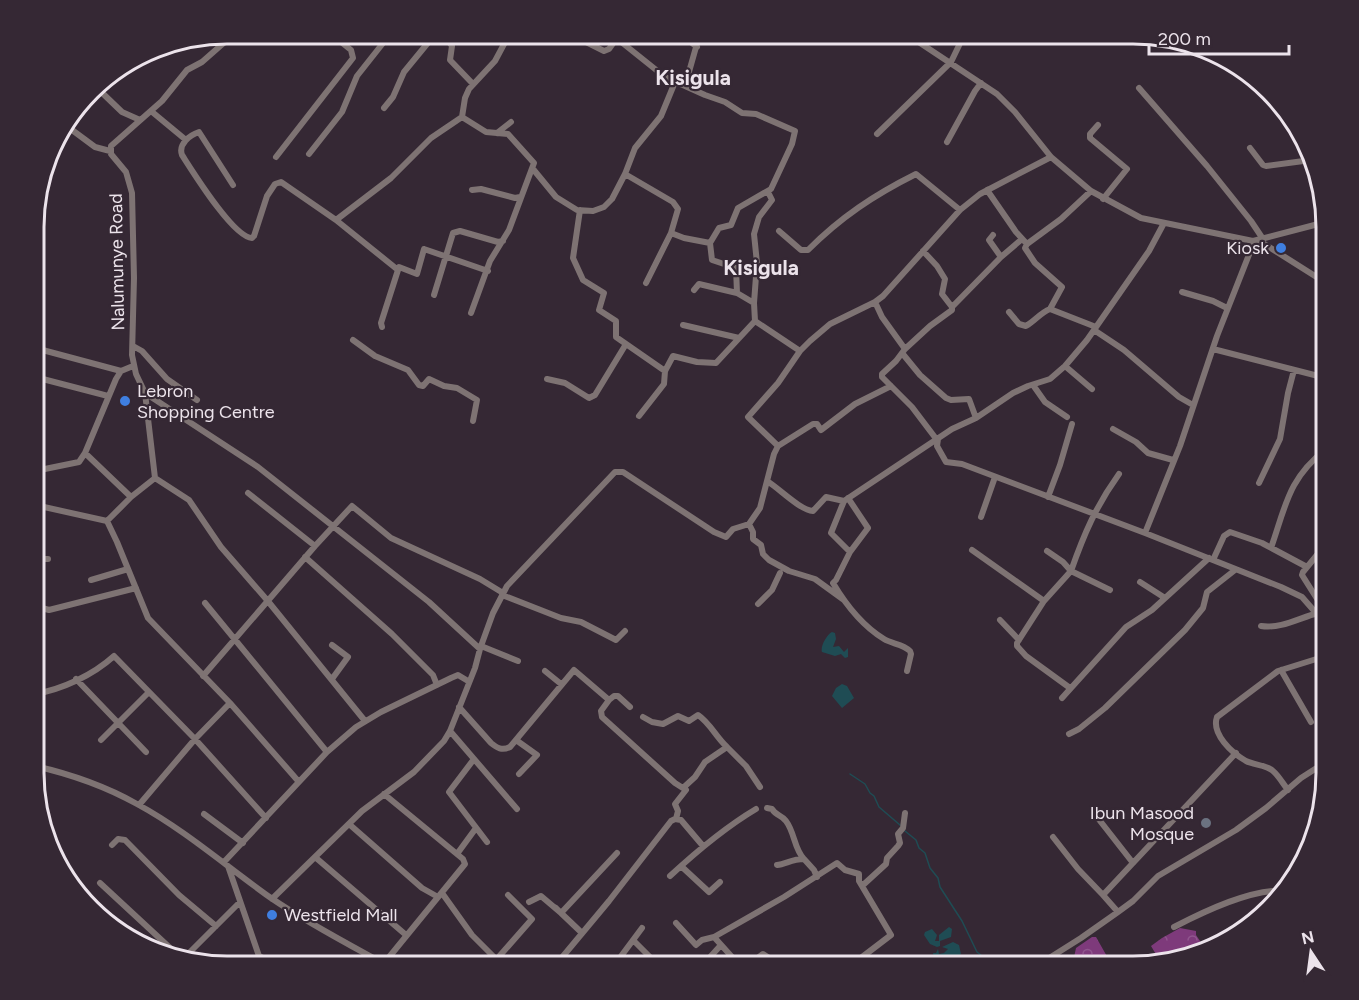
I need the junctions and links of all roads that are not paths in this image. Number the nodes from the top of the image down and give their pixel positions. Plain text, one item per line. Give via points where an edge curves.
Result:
1 (222, 44) edge
2 (344, 44) edge
3 (382, 44) edge
4 (427, 44) edge
5 (450, 44) edge
6 (504, 44) edge
7 (592, 44) edge
8 (613, 44) edge
9 (624, 44) edge
10 (693, 44) edge
11 (698, 44) edge
12 (922, 44) edge
13 (960, 44) edge
14 (697, 47) junction
15 (951, 62) junction
16 (675, 82) junction
17 (981, 83) junction
18 (473, 84) junction
19 (685, 86) junction
20 (1139, 88) dead end
21 (102, 93) edge
22 (384, 108) dead end
23 (151, 111) junction
24 (462, 117) junction
25 (140, 120) junction
26 (511, 122) dead end
27 (1098, 125) dead end
28 (71, 129) edge
29 (496, 133) junction
30 (877, 134) dead end
31 (186, 140) junction
32 (947, 142) dead end
33 (1250, 148) dead end
34 (110, 151) junction
35 (309, 154) dead end
36 (276, 157) dead end
37 (1051, 157) junction
38 (1304, 161) edge
39 (533, 169) junction
40 (625, 174) junction
41 (233, 185) dead end
42 (472, 190) dead end
43 (987, 190) junction
44 (1090, 191) junction
45 (768, 192) junction
46 (520, 197) junction
47 (1103, 199) junction
48 (580, 210) junction
49 (960, 210) junction
50 (336, 220) junction
51 (1164, 223) junction
52 (1315, 225) edge
53 (779, 231) dead end
54 (672, 233) junction
55 (993, 235) dead end
56 (1260, 240) junction
57 (503, 241) junction
58 (1025, 241) junction
59 (710, 243) junction
60 (923, 251) junction
61 (446, 255) junction
62 (1001, 257) junction
63 (399, 267) dead end
64 (488, 271) junction
65 (1315, 276) edge
66 (646, 283) dead end
67 (694, 290) dead end
68 (1182, 292) dead end
69 (736, 294) junction
70 (434, 295) dead end
71 (875, 302) junction
72 (754, 303) junction
73 (952, 307) junction
74 (1227, 308) junction
75 (1050, 309) junction
76 (1009, 312) dead end
77 (471, 314) dead end
78 (755, 321) junction
79 (683, 325) dead end
80 (382, 327) dead end
81 (1095, 329) junction
82 (739, 338) junction
83 (353, 340) dead end
84 (626, 344) junction
85 (132, 346) junction
86 (1213, 349) junction
87 (44, 350) edge
88 (800, 351) junction
89 (904, 351) junction
90 (133, 366) junction
91 (1065, 366) junction
92 (1294, 370) junction
93 (121, 371) junction
94 (665, 371) junction
95 (1315, 375) edge
96 (44, 379) edge
97 (547, 379) dead end
98 (1033, 385) junction
99 (891, 386) junction
100 (1092, 389) dead end
101 (145, 393) junction
102 (108, 396) junction
103 (197, 400) dead end
104 (1193, 405) junction
105 (639, 416) dead end
106 (1067, 417) dead end
107 (976, 418) junction
108 (473, 422) dead end
109 (1072, 424) dead end
110 (1113, 429) dead end
111 (937, 439) junction
112 (778, 446) junction
113 (85, 453) junction
114 (1315, 459) edge
115 (1173, 460) junction
116 (44, 469) edge
117 (1119, 474) dead end
118 (995, 477) junction
119 (155, 478) junction
120 (767, 481) junction
121 (1259, 483) dead end
122 (248, 493) dead end
123 (131, 497) junction
124 (1048, 497) junction
125 (846, 500) junction
126 (44, 505) edge
127 (1093, 513) junction
128 (981, 517) dead end
129 (107, 521) junction
130 (749, 524) junction
131 (334, 526) junction
132 (1145, 533) junction
133 (315, 546) junction
134 (1271, 548) junction
135 (972, 550) dead end
136 (1047, 551) dead end
137 (850, 552) junction
138 (305, 557) junction
139 (1315, 557) edge
140 (44, 559) edge
141 (48, 559) dead end
142 (1211, 559) junction
143 (1307, 567) junction
144 (128, 568) junction
145 (1235, 570) junction
146 (1071, 571) junction
147 (780, 573) dead end
148 (91, 580) dead end
149 (1140, 582) dead end
150 (136, 588) junction
151 (1110, 590) dead end
152 (503, 594) junction
153 (1315, 596) edge
154 (1165, 597) junction
155 (267, 600) junction
156 (844, 600) junction
157 (1044, 601) junction
158 (205, 603) dead end
159 (758, 604) dead end
160 (44, 609) edge
161 (1315, 612) edge
162 (1315, 613) edge
163 (1000, 620) dead end
164 (1261, 626) dead end
165 (625, 631) dead end
166 (234, 638) junction
167 (1019, 640) junction
168 (332, 645) dead end
169 (1315, 659) edge
170 (518, 661) dead end
171 (1281, 670) junction
172 (546, 671) dead end
173 (907, 671) dead end
174 (203, 676) junction
175 (76, 679) junction
176 (332, 679) junction
177 (468, 681) junction
178 (561, 684) junction
179 (437, 685) junction
180 (1070, 688) junction
181 (44, 692) edge
182 (149, 692) junction
183 (1062, 698) dead end
184 (609, 700) junction
185 (230, 703) junction
186 (459, 706) junction
187 (630, 707) dead end
188 (643, 717) dead end
189 (365, 721) junction
190 (1311, 722) dead end
191 (117, 723) junction
192 (450, 731) junction
193 (1069, 734) dead end
194 (195, 739) junction
195 (101, 740) dead end
196 (516, 740) junction
197 (727, 747) junction
198 (146, 752) dead end
199 (327, 752) junction
200 (1236, 753) junction
201 (474, 759) junction
202 (44, 768) edge
203 (1315, 769) edge
204 (519, 774) dead end
205 (299, 782) junction
206 (760, 787) dead end
207 (684, 789) junction
208 (1288, 790) junction
209 (384, 794) junction
210 (139, 805) junction
211 (767, 808) dead end
212 (517, 809) dead end
213 (756, 809) dead end
214 (905, 813) dead end
215 (204, 814) dead end
216 (1097, 817) dead end
217 (266, 818) junction
218 (676, 819) junction
219 (349, 824) junction
220 (476, 828) junction
221 (1053, 837) dead end
222 (487, 842) dead end
223 (243, 843) junction
224 (112, 845) dead end
225 (703, 846) junction
226 (617, 853) dead end
227 (457, 854) junction
228 (315, 857) junction
229 (804, 859) junction
230 (1133, 863) junction
231 (226, 864) junction
232 (777, 865) dead end
233 (681, 866) junction
234 (670, 876) dead end
235 (817, 877) junction
236 (720, 882) dead end
237 (100, 883) dead end
238 (862, 886) junction
239 (1273, 890) edge
240 (440, 895) junction
241 (508, 895) dead end
242 (1103, 895) junction
243 (272, 898) junction
244 (240, 902) junction
245 (529, 902) dead end
246 (556, 908) dead end
247 (1118, 912) junction
248 (561, 913) junction
249 (676, 922) dead end
250 (216, 926) junction
251 (1174, 927) dead end
252 (642, 928) dead end
253 (582, 933) junction
254 (406, 935) junction
255 (714, 937) junction
256 (633, 940) junction
257 (722, 945) junction
258 (171, 948) edge
259 (189, 953) edge
260 (763, 954) joint
261 (260, 956) edge
262 (366, 956) edge
263 (389, 956) edge
264 (492, 956) edge
265 (500, 956) edge
266 (563, 956) edge
267 (621, 956) edge
268 (649, 956) edge
269 (712, 956) edge
270 (732, 956) edge
271 (760, 956) edge
272 (766, 956) edge
273 (863, 956) edge
274 (1053, 956) edge

1 - 23 street via 187,70
2 - 36 street via 353,58
3 - 35 street via 357,76 342,112
4 - 22 street via 404,72
5 - 18 street via 452,63
6 - 18 street via 495,61
7 - 8 street via 604,51
9 - 16 street
10 - 14 street
11 - 14 street
12 - 15 street
13 - 15 street
14 - 19 street
15 - 17 street
15 - 30 street
16 - 19 street
16 - 40 street via 661,116 635,148
17 - 32 street
17 - 37 street via 1015,112
18 - 24 street via 465,98
19 - 45 street via 742,113 756,114 795,131
20 - 56 street via 1251,221
21 - 25 street via 122,112
23 - 25 street
23 - 31 street
24 - 29 street via 486,132
24 - 50 street via 431,138 391,178
25 - 34 street via 112,144
26 - 29 street
27 - 47 street via 1089,136 1127,169
28 - 34 street via 95,147
29 - 39 street via 513,137 534,163
31 - 41 street via 199,132
31 - 50 street via 182,155 243,236 255,236 267,196 278,182
33 - 38 street via 1266,166
34 - 85 street, Nalumunye Road via 126,172 132,193
37 - 43 street
37 - 44 street
39 - 46 street
39 - 48 street via 556,197
40 - 48 street via 608,204 598,210
40 - 54 street via 677,206
42 - 46 street
43 - 49 street
43 - 58 street
44 - 47 street
44 - 58 street via 1061,219
45 - 59 street via 738,208 731,225 719,228
45 - 72 street via 772,200 759,217 753,234 757,263
46 - 57 street
47 - 51 street via 1141,218
48 - 84 street via 574,263 583,280 604,293 599,310 616,321 616,337
49 - 53 street via 916,174 851,211 808,250 801,250
49 - 60 street
50 - 80 street via 398,270
51 - 56 street via 1242,240
51 - 81 street
52 - 56 street
54 - 59 street
54 - 66 street
55 - 62 street via 989,240
56 - 65 street
56 - 74 street via 1247,257
57 - 61 street via 456,231
57 - 64 street
58 - 62 street
58 - 75 street via 1028,255 1062,287
59 - 69 street via 712,260 738,269
60 - 71 street
60 - 73 street via 942,272 942,294
61 - 63 street via 424,249 417,274
61 - 64 street
61 - 70 street
62 - 73 street
64 - 77 street
67 - 69 street via 699,284
68 - 74 street
69 - 72 street
71 - 88 street via 830,324
71 - 89 street
72 - 78 street
73 - 89 street
74 - 86 street
75 - 76 street via 1026,326
75 - 81 street
78 - 82 street
78 - 88 street
79 - 82 street
81 - 91 street
81 - 104 street
82 - 94 street via 716,363 675,355
83 - 108 street via 375,356 408,370 419,385 429,379 477,400
84 - 94 street
84 - 97 street via 595,395 589,398 565,383
85 - 90 street, Nalumunye Road
85 - 103 street via 167,379
86 - 92 street
86 - 104 street
87 - 93 street
88 - 112 street via 748,417
89 - 99 street via 882,374
89 - 107 street via 920,375 946,398 969,399
90 - 93 street
90 - 101 street, Nalumunye Road
91 - 98 street via 1050,379
91 - 100 street
92 - 95 street
92 - 121 street via 1280,439
93 - 102 street
94 - 105 street via 664,384
96 - 102 street
98 - 106 street via 1045,402
98 - 107 street via 1013,393
99 - 111 street
99 - 112 street via 855,404 821,430 813,424
101 - 119 street, Nalumunye Road
101 - 131 street via 258,467
102 - 113 street
104 - 115 street
107 - 111 street
109 - 124 street
110 - 115 street via 1148,453
111 - 118 street via 946,462
111 - 125 street
112 - 120 street
113 - 116 street via 77,463
113 - 123 street
114 - 134 street via 1288,494
115 - 132 street
117 - 127 street
118 - 124 street
118 - 128 street
119 - 123 street
119 - 155 street via 189,500 221,547
120 - 125 street via 810,511 826,497
120 - 130 street via 760,508
122 - 133 street
123 - 129 street
124 - 127 street
125 - 137 street via 831,533
125 - 137 street via 868,528
126 - 129 street
127 - 132 street
127 - 146 street
129 - 144 street
130 - 152 street via 732,529 726,537 623,472 615,472
130 - 156 street via 753,539 769,560 816,579
131 - 133 street
131 - 152 street via 352,506 391,538 480,579
131 - 177 street via 429,602 480,649
132 - 142 street
133 - 138 street
134 - 142 street via 1230,532
134 - 143 street
135 - 157 street
136 - 146 street
137 - 156 street via 833,582
138 - 155 street
138 - 179 street via 392,634 433,675
139 - 143 street
140 - 141 street
142 - 145 street
142 - 154 street
143 - 153 street via 1304,579
144 - 148 street
144 - 150 street
145 - 161 street via 1302,597
145 - 193 street via 1210,588 1203,608 1185,630 1105,708
146 - 151 street
146 - 157 street
147 - 159 street via 772,590
149 - 154 street
150 - 160 street
150 - 174 street via 148,618
152 - 165 street via 581,622 616,640
152 - 170 street via 481,646
154 - 180 street via 1126,627
155 - 166 street
155 - 176 street
156 - 173 street via 874,632 910,651
157 - 167 street
158 - 166 street
162 - 164 street via 1278,627
163 - 167 street
166 - 174 street
166 - 199 street
167 - 180 street via 1017,646 1026,656
168 - 176 street via 348,657
169 - 171 street
171 - 190 street
171 - 200 street via 1217,717 1218,734
172 - 178 street
174 - 185 street
175 - 181 street
175 - 182 street via 100,668 114,656
175 - 191 street
176 - 189 street
177 - 179 street via 458,675
177 - 186 street
178 - 184 street via 574,670
178 - 196 street
179 - 189 street
180 - 183 street
182 - 191 street
182 - 194 street
184 - 187 street via 618,696
184 - 207 street via 601,711 602,717
185 - 194 street
185 - 205 street
186 - 192 street
186 - 196 street via 496,747 505,749
188 - 197 street via 663,724 678,716 688,721 698,715
189 - 199 street
191 - 195 street
191 - 198 street
192 - 201 street
192 - 209 street via 424,764
194 - 210 street
194 - 217 street
196 - 204 street via 537,755
197 - 206 street
197 - 207 street via 705,762
199 - 205 street
200 - 208 street via 1247,762 1272,770
200 - 230 street
201 - 212 street
201 - 220 street via 449,792
202 - 210 street via 86,781
203 - 208 street
205 - 217 street
207 - 218 street via 675,804
208 - 247 street via 1236,830 1158,876
209 - 219 street
209 - 227 street
210 - 231 street
211 - 229 street via 788,822
213 - 225 street
214 - 238 street via 903,828 897,834 900,843 886,864
215 - 223 street
216 - 230 street
217 - 223 street
218 - 225 street
218 - 253 street
219 - 228 street
219 - 240 street via 422,888
220 - 222 street
220 - 227 street
221 - 242 street
223 - 231 street
224 - 250 street via 120,838 125,840
225 - 233 street
226 - 248 street
227 - 240 street via 464,859 465,866
228 - 243 street
228 - 254 street
229 - 232 street
229 - 235 street
230 - 242 street
231 - 243 street
231 - 244 street
233 - 234 street
233 - 236 street via 709,892
235 - 238 street via 837,863 844,870 859,874
235 - 255 street
237 - 258 street
238 - 273 street via 891,935
239 - 251 street via 1206,911
240 - 254 street
240 - 264 street
241 - 265 street via 532,919
242 - 247 street
243 - 262 street
244 - 250 street
244 - 261 street
245 - 248 street via 540,896
246 - 248 street
247 - 274 street
248 - 253 street
249 - 255 street via 696,945
250 - 259 street
252 - 256 street
253 - 266 street
254 - 263 street
255 - 257 street
256 - 267 street
256 - 268 street
257 - 269 street
257 - 270 street
260 - 271 street
260 - 272 street

